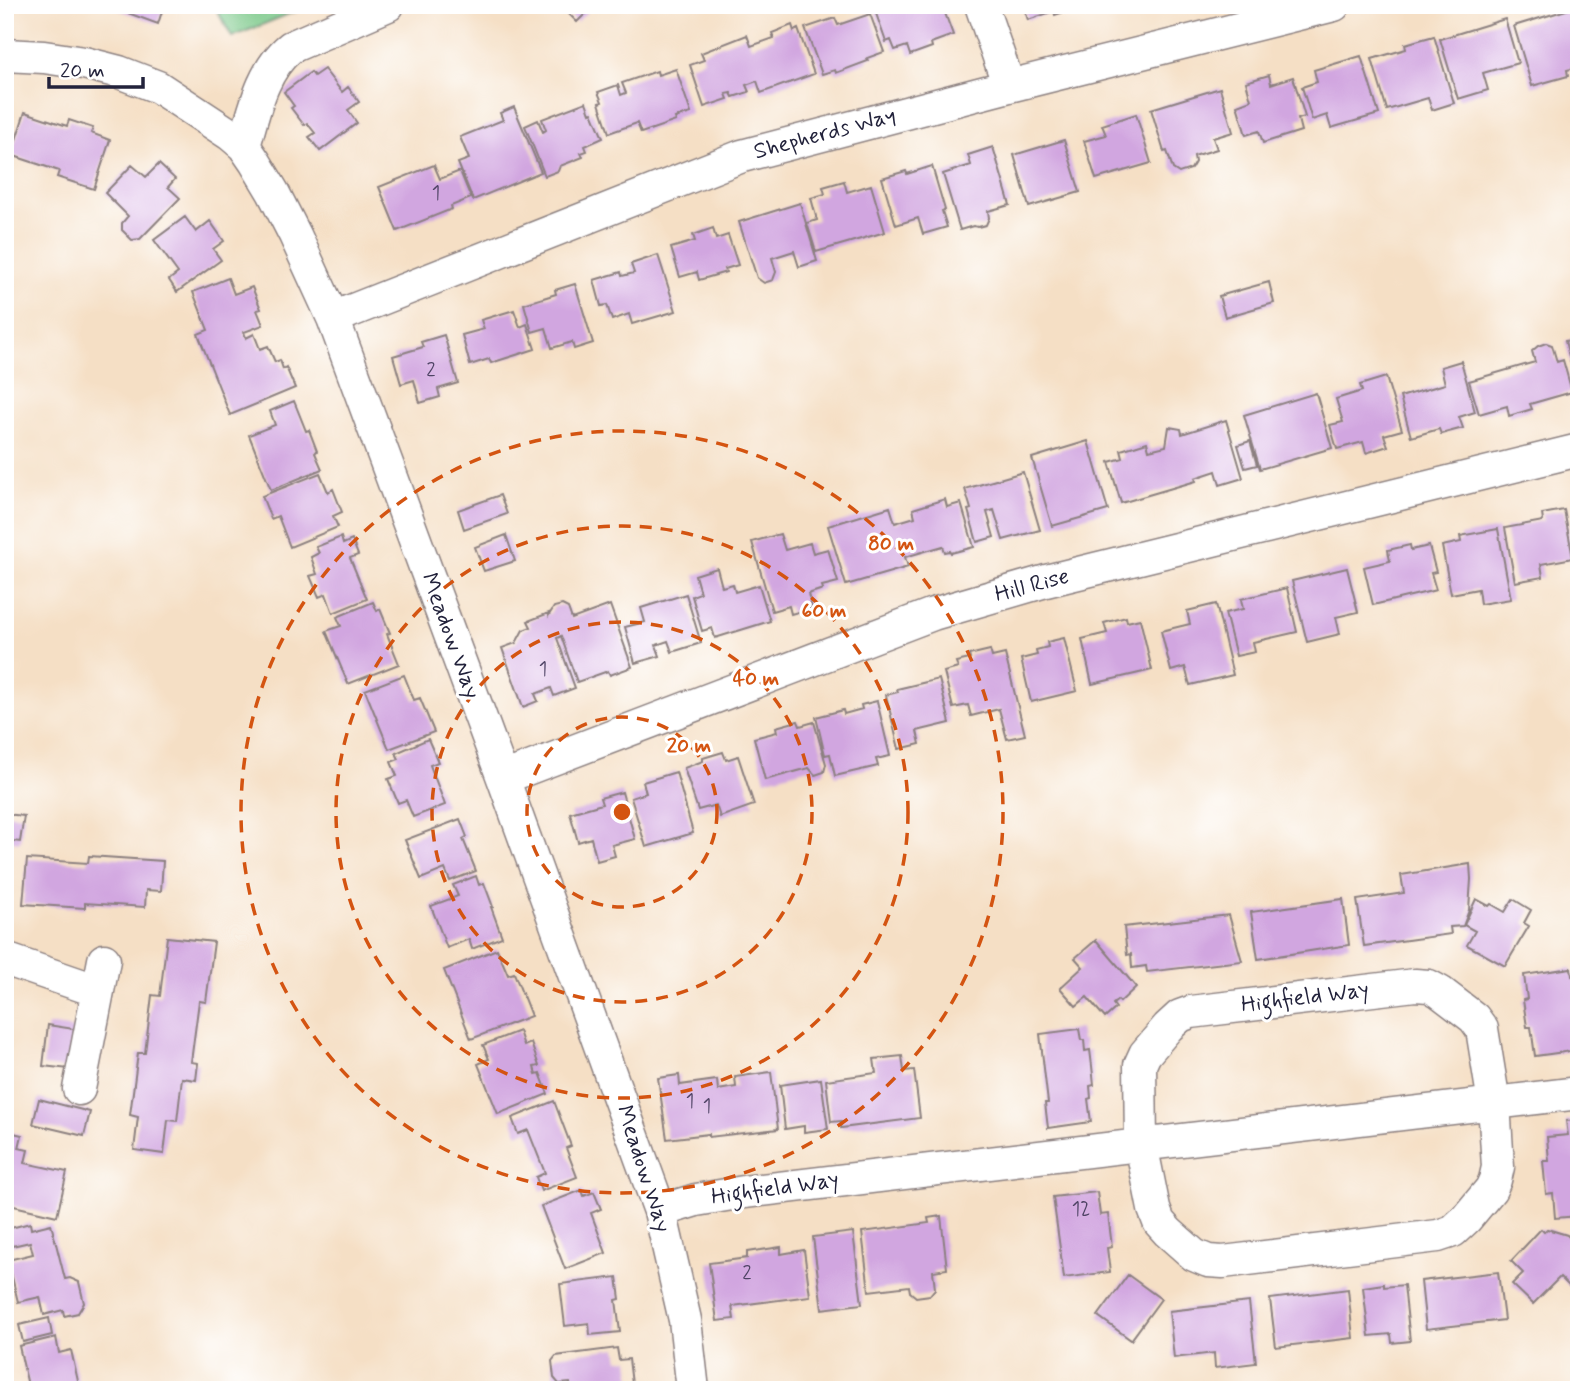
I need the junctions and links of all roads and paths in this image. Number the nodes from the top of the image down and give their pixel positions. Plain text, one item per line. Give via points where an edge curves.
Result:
1 (388, 5) edge
2 (981, 5) edge
3 (1335, 5) edge
4 (5, 55) edge
5 (1009, 86) junction
6 (244, 146) junction
7 (333, 318) junction
8 (1579, 450) edge
9 (503, 778) junction
10 (5, 958) edge
11 (103, 960) dead end
12 (98, 991) junction
13 (79, 1089) dead end
14 (1579, 1093) edge
15 (1494, 1103) junction
16 (1141, 1144) junction
17 (660, 1211) junction
18 (693, 1390) edge

1 - 6 street via 280,56 258,100
2 - 5 street
3 - 5 street, Shepherds Way
4 - 6 street, Meadow Way via 84,63 132,77 158,88
5 - 7 street, Shepherds Way via 742,156
6 - 7 street, Meadow Way via 273,192
7 - 9 street, Meadow Way
8 - 9 street, Hill Rise via 1046,581 933,614
9 - 17 street, Meadow Way
10 - 12 street
11 - 12 street
12 - 13 street
14 - 15 street, Highfield Way
15 - 16 street, Highfield Way
15 - 16 street, Highfield Way via 1495,1180 1452,1231 1223,1262 1195,1255 1159,1222
15 - 16 street, Highfield Way via 1482,1029 1440,992 1415,985 1180,1016 1140,1065
16 - 17 street, Highfield Way via 744,1192
17 - 18 street, Meadow Way via 685,1320

